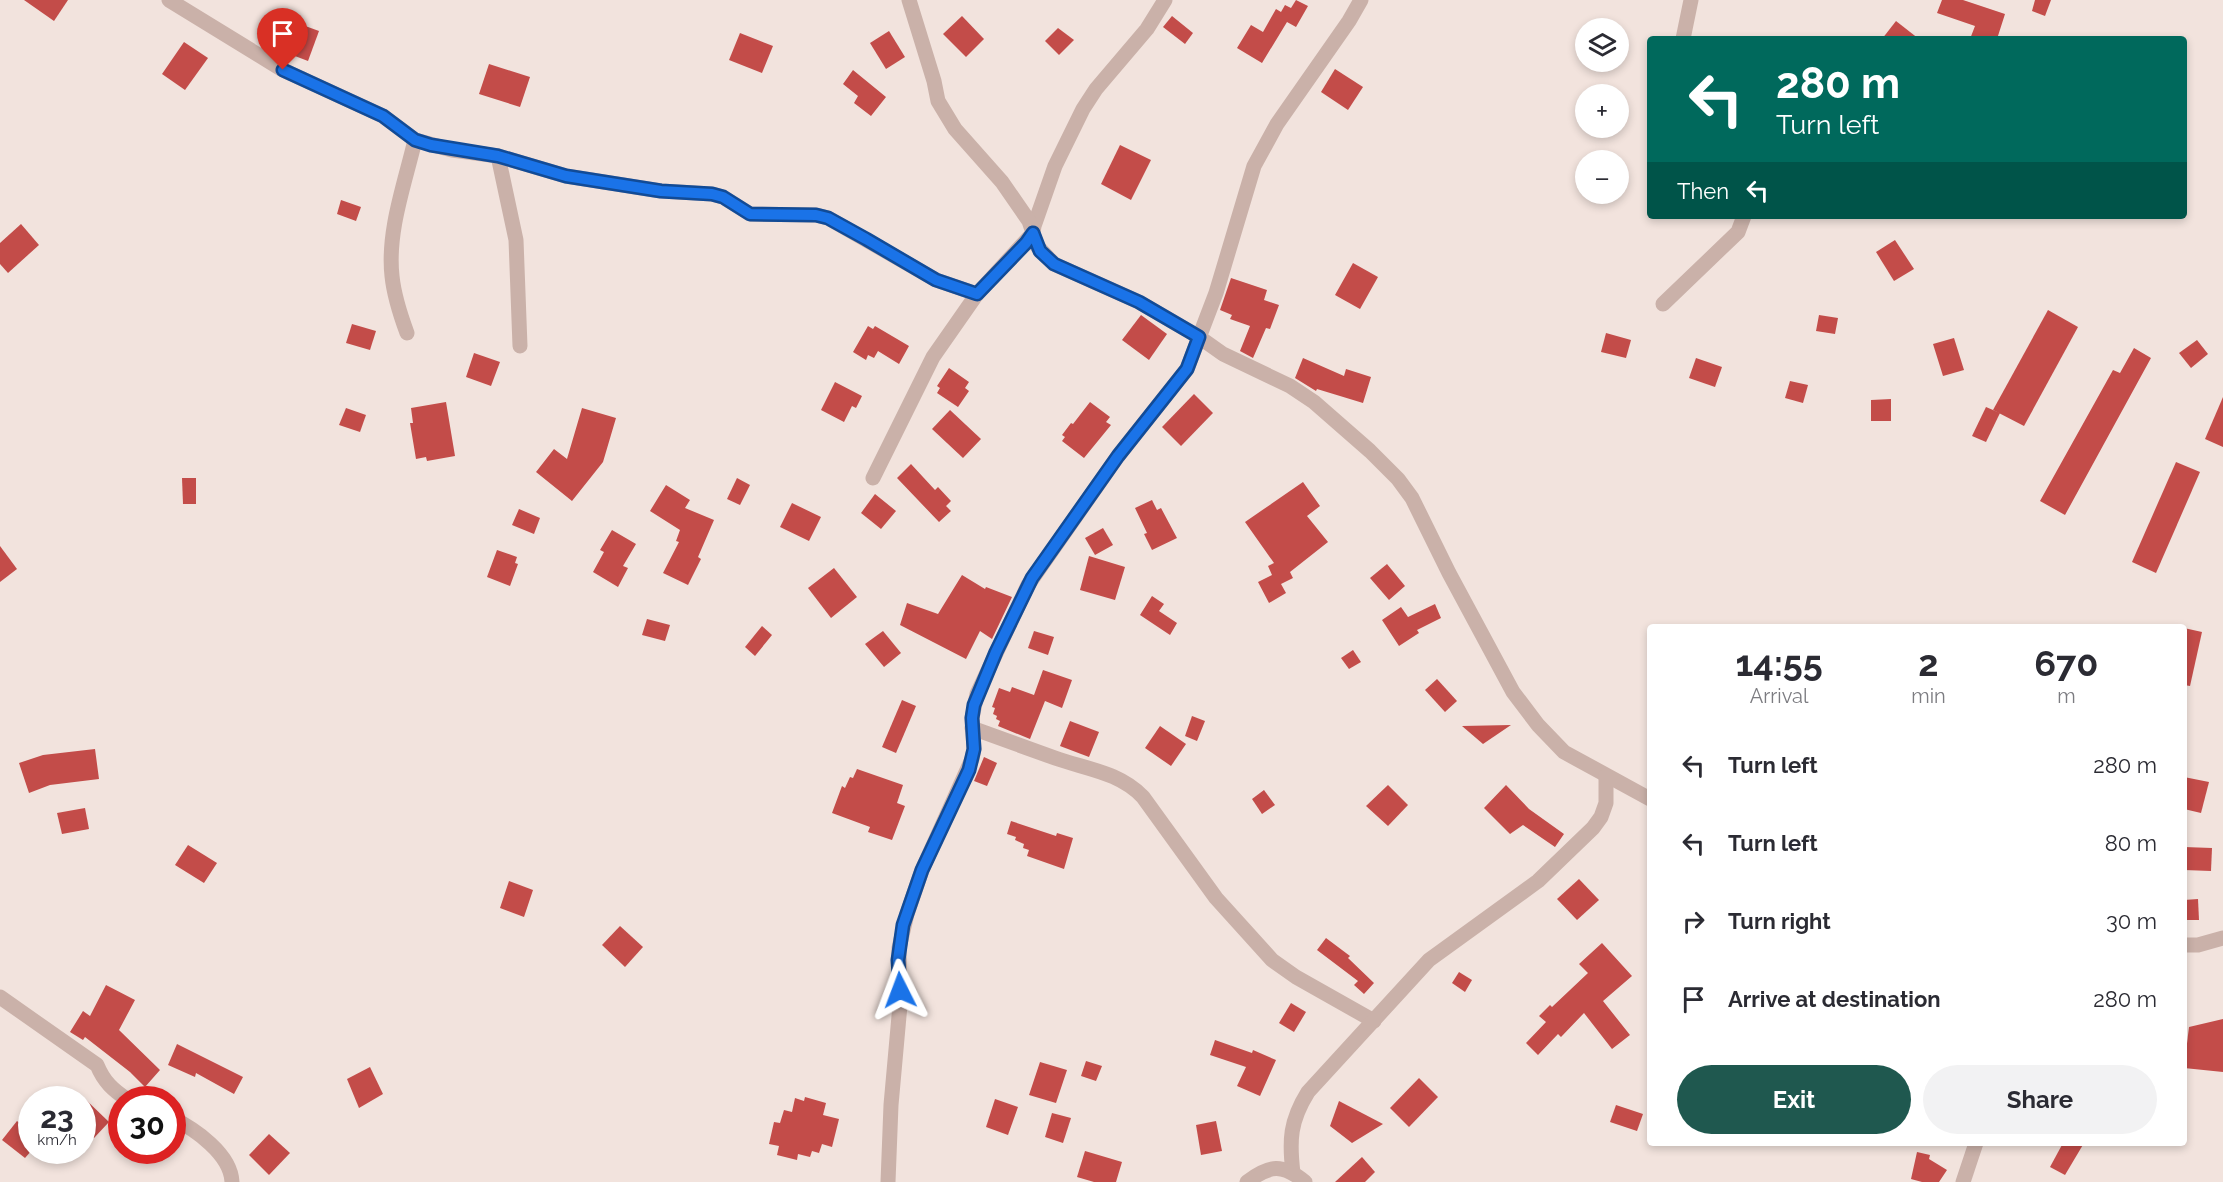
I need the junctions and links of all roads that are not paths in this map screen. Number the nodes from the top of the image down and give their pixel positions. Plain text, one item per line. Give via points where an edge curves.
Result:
1 (169, 0) edge
2 (909, 0) edge
3 (1165, 0) edge
4 (1361, 0) edge
5 (1691, 0) edge
6 (1684, 36) edge
7 (415, 140) junction
8 (498, 156) junction
9 (1743, 219) edge
10 (1033, 233) junction
11 (977, 294) junction
12 (1664, 304) dead end
13 (407, 333) dead end
14 (1199, 337) junction
15 (520, 346) dead end
16 (873, 477) dead end
17 (972, 728) junction
18 (1606, 776) junction
19 (1647, 797) edge
20 (2223, 938) edge
21 (2187, 945) edge
22 (0, 997) edge
23 (1374, 1021) junction
24 (109, 1086) edge
25 (186, 1127) edge
26 (1975, 1146) edge
27 (1299, 1178) edge
28 (232, 1182) edge
29 (888, 1182) edge
30 (1246, 1182) edge
31 (1963, 1182) edge

1 - 7 street via 283,70 383,116
2 - 10 street via 938,101 955,129 1009,192
3 - 10 street via 1147,29 1083,109 1055,166
4 - 14 street via 1258,157
5 - 6 street
7 - 8 street
7 - 13 street via 391,253 396,300
8 - 11 street via 566,176 661,191 712,194 750,214 828,218 936,280
8 - 15 street via 516,240
9 - 12 street via 1738,232
10 - 11 street
10 - 14 street via 1040,251 1054,264 1139,302
11 - 16 street via 933,357
14 - 17 street via 1187,369 1118,456 1028,585 977,694
14 - 18 street via 1314,402 1398,479 1412,498 1513,692 1564,752
17 - 23 street via 1134,787 1216,898 1272,960
17 - 29 street via 974,749 969,770 922,870 899,948 900,1005
18 - 19 street
18 - 23 street via 1606,803 1593,828 1538,881 1429,960
20 - 21 street
22 - 24 street via 97,1065
23 - 27 street via 1308,1092 1299,1107 1290,1137
25 - 28 street via 218,1153 232,1172
26 - 31 street
27 - 30 street via 1279,1167

